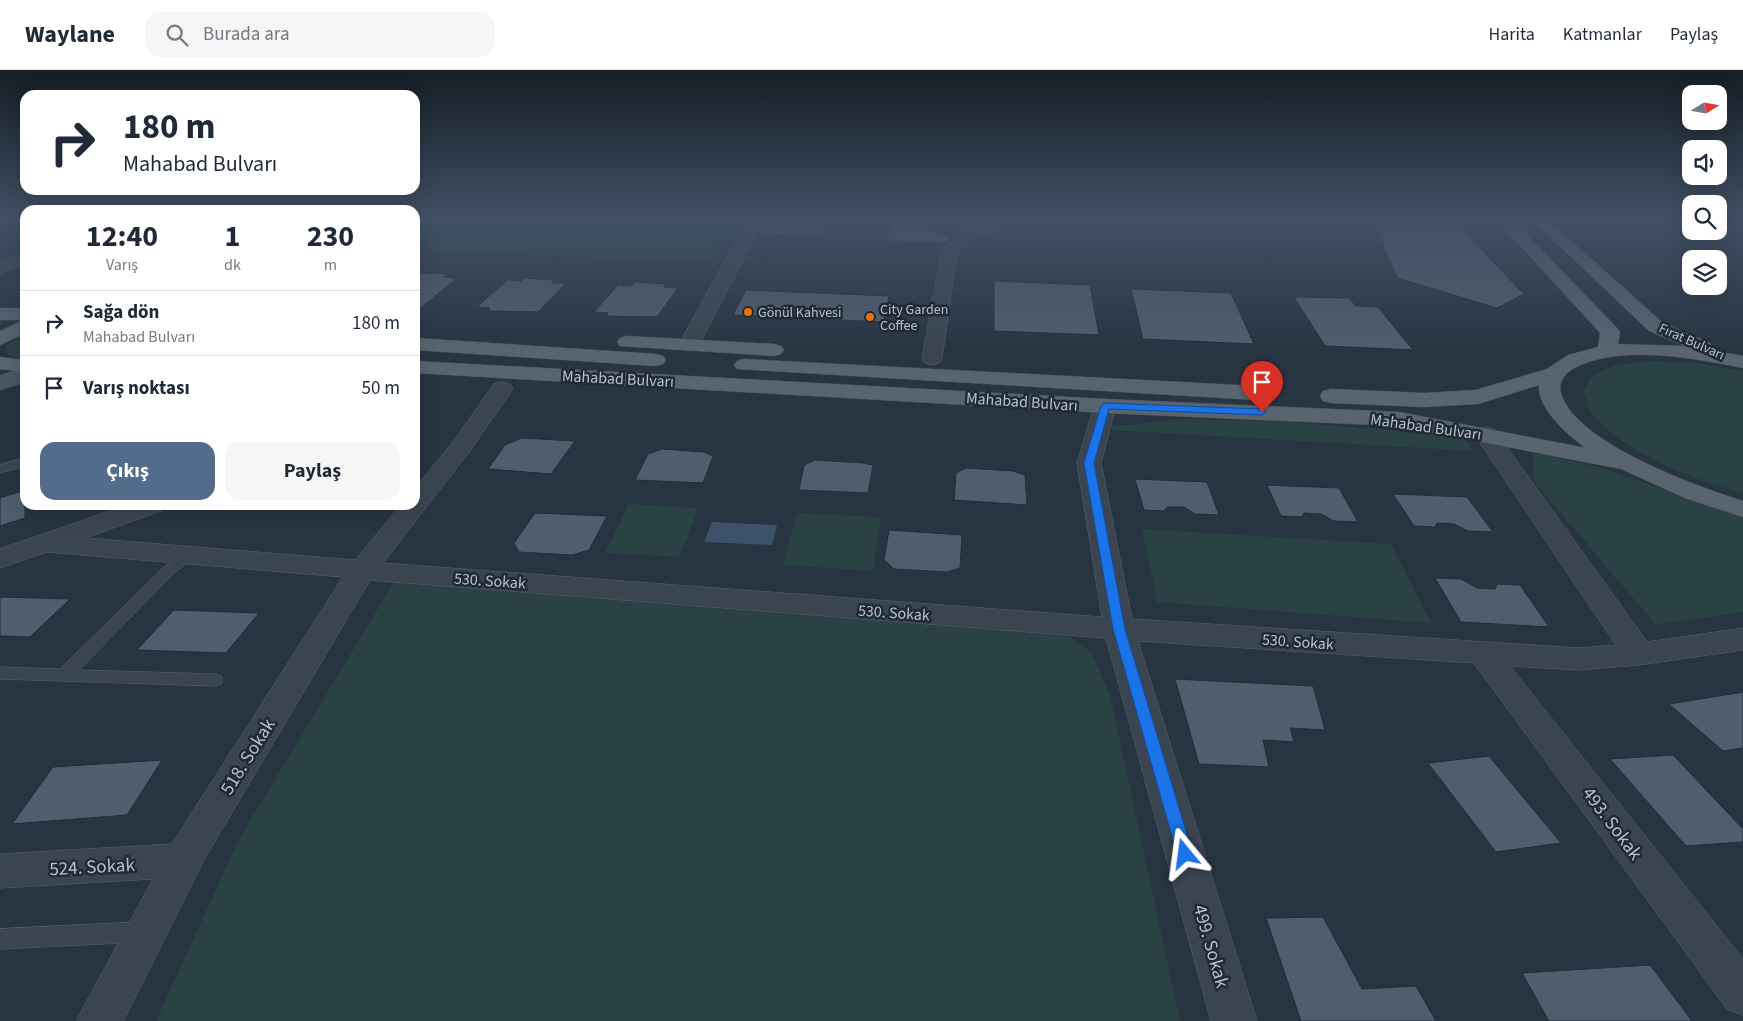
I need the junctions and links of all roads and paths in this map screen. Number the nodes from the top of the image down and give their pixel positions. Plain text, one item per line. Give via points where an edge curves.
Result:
1 (14, 262) edge
2 (734, 262) edge
3 (947, 262) edge
4 (1544, 262) edge
5 (1585, 262) edge
6 (0, 269) edge
7 (0, 314) edge
8 (20, 314) edge
9 (20, 328) edge
10 (0, 338) edge
11 (420, 344) edge
12 (420, 344) edge
13 (689, 345) junction
14 (1608, 351) junction
15 (932, 359) junction
16 (1740, 362) edge
17 (0, 364) edge
18 (20, 366) edge
19 (420, 367) edge
20 (1554, 374) junction
21 (20, 376) edge
22 (420, 383) edge
23 (0, 384) edge
24 (502, 389) junction
25 (1114, 396) junction
26 (1486, 434) junction
27 (20, 463) edge
28 (1626, 463) junction
29 (0, 469) edge
30 (420, 499) edge
31 (1743, 509) edge
32 (138, 510) edge
33 (411, 510) edge
34 (45, 543) junction
35 (188, 555) junction
36 (0, 559) edge
37 (362, 570) junction
38 (1119, 629) junction
39 (1743, 639) edge
40 (1482, 653) junction
41 (1638, 654) junction
42 (0, 673) edge
43 (64, 675) junction
44 (215, 680) dead end
45 (184, 860) junction
46 (0, 871) edge
47 (146, 932) junction
48 (0, 939) edge
49 (1743, 994) edge
50 (100, 1021) edge
51 (1234, 1021) edge

1 - 6 street
2 - 13 street
3 - 15 street
4 - 14 main road via 1610,332
5 - 16 main road, Fırat Bulvarı via 1656,327
7 - 8 main road
9 - 10 main road
11 - 13 main road via 488,337
12 - 25 main road, Mahabad Bulvarı
13 - 15 main road
14 - 16 main road, Mahabad Bulvarı via 1671,352
14 - 20 main road, Mahabad Bulvarı via 1574,360
15 - 25 main road via 1072,370
17 - 18 main road
19 - 25 main road, Mahabad Bulvarı
20 - 25 main road, Mahabad Bulvarı via 1478,397 1424,400
20 - 28 main road via 1550,392 1560,413 1586,437
21 - 23 main road
22 - 24 main road
24 - 25 main road via 1046,418 1065,418
24 - 30 street, 518. Sokak
25 - 26 main road, Mahabad Bulvarı via 1399,419
25 - 38 street, 499. Sokak via 1089,463
26 - 28 main road, Mahabad Bulvarı
26 - 41 street
27 - 29 lane
28 - 31 main road via 1670,484
32 - 34 street
33 - 37 street, 518. Sokak
34 - 35 street, 530. Sokak
34 - 36 street
35 - 37 street, 530. Sokak
35 - 43 lane
37 - 38 street, 530. Sokak
37 - 45 street, 518. Sokak
38 - 40 street, 530. Sokak
38 - 51 street, 499. Sokak
39 - 41 street, 530. Sokak
40 - 41 street, 530. Sokak via 1579,659
40 - 49 street, 493. Sokak
42 - 43 lane
43 - 44 lane
45 - 46 street, 524. Sokak
45 - 47 street, 518. Sokak
47 - 48 lane
47 - 50 street, 518. Sokak

